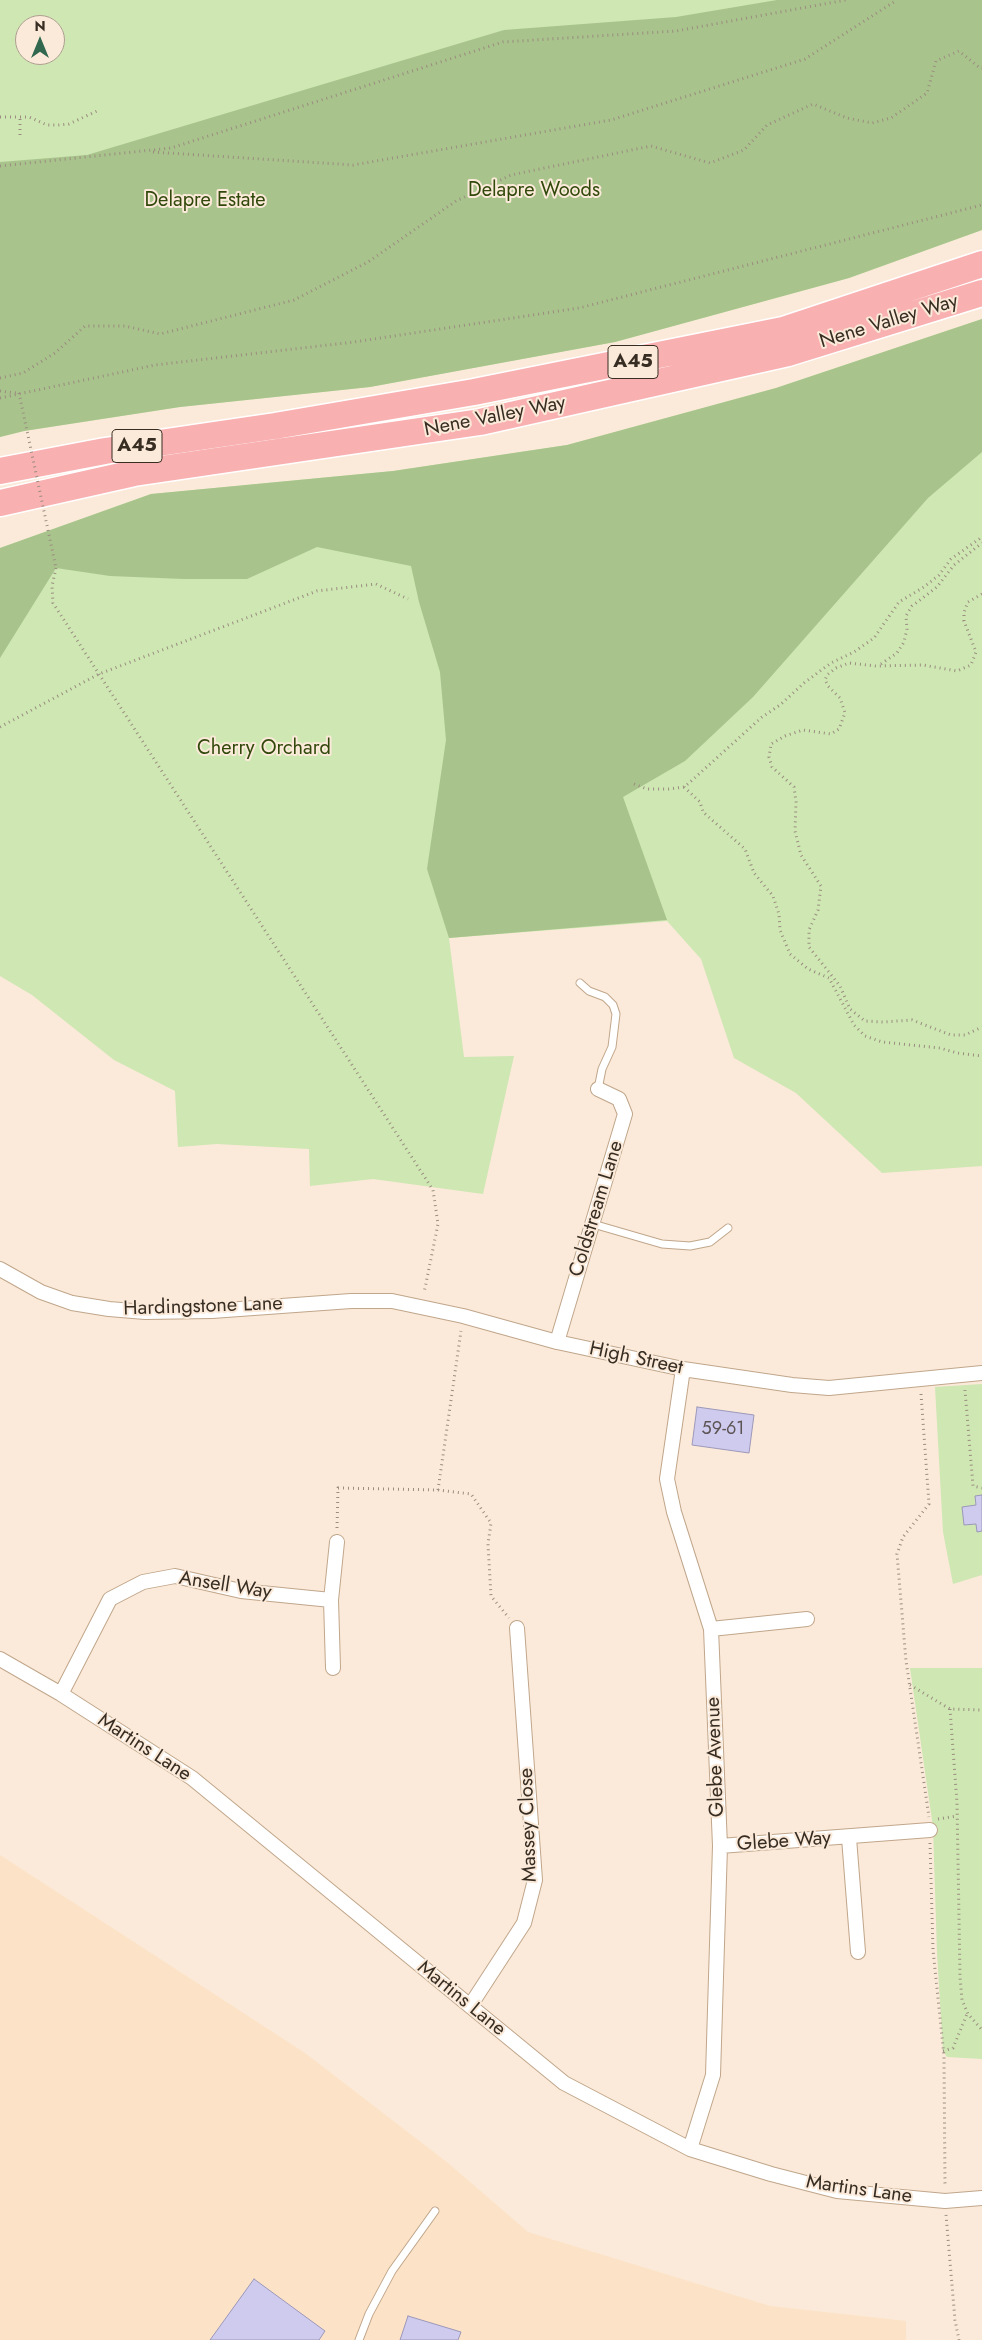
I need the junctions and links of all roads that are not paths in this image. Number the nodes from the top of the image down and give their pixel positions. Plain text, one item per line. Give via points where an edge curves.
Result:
1 (982, 264) edge
2 (982, 293) edge
3 (275, 426) junction
4 (0, 458) edge
5 (0, 472) edge
6 (134, 473) junction
7 (0, 503) edge
8 (0, 522) edge
9 (580, 983) dead end
10 (598, 1089) joint
11 (592, 1224) junction
12 (728, 1228) dead end
13 (0, 1269) edge
14 (294, 1305) joint
15 (557, 1342) junction
16 (683, 1369) junction
17 (982, 1373) edge
18 (337, 1542) road end
19 (331, 1600) junction
20 (807, 1619) dead end
21 (518, 1628) road end
22 (711, 1629) junction
23 (0, 1659) edge
24 (333, 1668) dead end
25 (61, 1694) junction
26 (930, 1830) road end
27 (849, 1838) junction
28 (720, 1846) junction
29 (858, 1952) dead end
30 (470, 2006) junction
31 (690, 2148) junction
32 (982, 2198) edge
33 (435, 2211) dead end
34 (359, 2340) edge

1 - 3 highway, Nene Valley Way / A45 via 783,330 484,390
2 - 6 highway, Nene Valley Way / A45 via 788,353 490,420
3 - 4 highway via 108,437
3 - 5 highway, Nene Valley Way / A45 via 105,451
6 - 7 highway, Nene Valley Way / A45
6 - 8 highway
9 - 10 lane via 606,997 616,1014 612,1047 602,1069
10 - 11 street, Coldstream Lane via 619,1099 625,1114
11 - 12 lane via 662,1244 690,1246 710,1242
11 - 15 street, Coldstream Lane
13 - 14 street, Hardingstone Lane via 41,1292 72,1303 109,1310 202,1311
14 - 15 street, High Street via 392,1300
15 - 16 street, High Street
16 - 17 street, High Street via 829,1388
16 - 22 street, Glebe Avenue via 667,1479 674,1512
18 - 19 street
19 - 24 street
19 - 25 street, Ansell Way via 241,1591 175,1576 143,1582 110,1599
20 - 22 street
21 - 30 street, Massey Close via 535,1880 524,1924
22 - 28 street, Glebe Avenue
23 - 25 street, Martins Lane
25 - 30 street, Martins Lane via 192,1778
26 - 27 street, Glebe Way
27 - 28 street, Glebe Way
27 - 29 street, Glebe Way
28 - 31 street, Glebe Avenue via 713,2075
30 - 31 street, Martins Lane via 564,2083
31 - 32 street, Martins Lane via 837,2191 945,2201
33 - 34 lane via 392,2271

